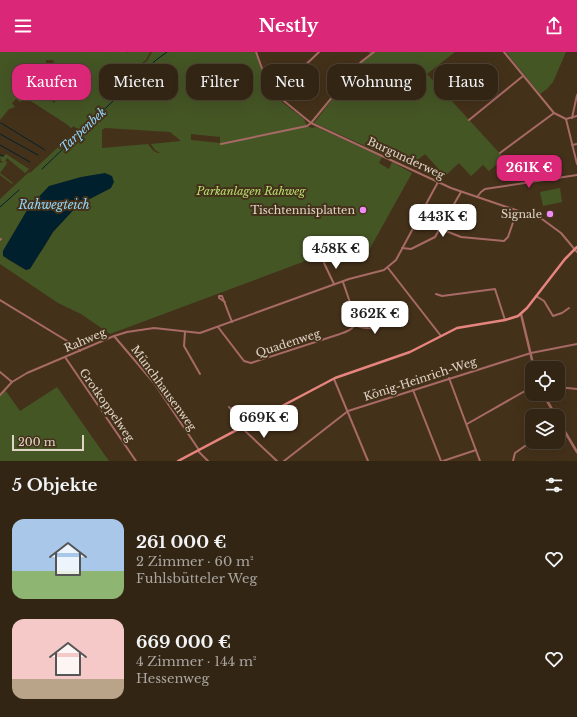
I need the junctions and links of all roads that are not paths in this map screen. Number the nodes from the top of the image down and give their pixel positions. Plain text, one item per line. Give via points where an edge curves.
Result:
1 (256, 52) edge
2 (319, 52) edge
3 (367, 52) edge
4 (374, 52) edge
5 (504, 52) edge
6 (370, 55) junction
7 (306, 64) edge
8 (261, 66) edge
9 (523, 76) junction
10 (577, 95) edge
11 (283, 100) edge
12 (554, 113) junction
13 (577, 116) edge
14 (572, 118) junction
15 (566, 119) junction
16 (469, 120) dead end
17 (312, 123) junction
18 (221, 144) dead end
19 (577, 144) edge
20 (572, 145) junction
21 (500, 153) dead end
22 (577, 164) edge
23 (577, 175) edge
24 (438, 182) junction
25 (461, 192) junction
26 (477, 197) junction
27 (517, 210) junction
28 (441, 229) junction
29 (402, 248) junction
30 (576, 248) edge
31 (577, 252) edge
32 (324, 263) dead end
33 (388, 268) junction
34 (343, 282) junction
35 (334, 284) junction
36 (436, 294) dead end
37 (536, 296) junction
38 (0, 300) edge
39 (225, 302) dead end
40 (569, 308) dead end
41 (520, 314) junction
42 (387, 316) dead end
43 (505, 320) junction
44 (232, 322) junction
45 (355, 325) junction
46 (218, 327) junction
47 (185, 332) junction
48 (114, 336) junction
49 (441, 336) junction
50 (577, 344) edge
51 (80, 351) junction
52 (531, 353) junction
53 (65, 358) junction
54 (533, 361) edge
55 (0, 372) edge
56 (200, 374) dead end
57 (449, 378) junction
58 (334, 379) junction
59 (12, 382) junction
60 (565, 388) edge
61 (577, 389) edge
62 (414, 390) junction
63 (525, 391) edge
64 (0, 395) edge
65 (229, 407) dead end
66 (348, 411) junction
67 (467, 424) junction
68 (242, 427) junction
69 (565, 434) edge
70 (525, 446) edge
71 (476, 450) junction
72 (198, 451) junction
73 (577, 452) edge
74 (136, 461) edge
75 (178, 461) edge
76 (208, 461) edge
77 (277, 461) edge
78 (284, 461) edge
79 (368, 461) edge
80 (442, 461) edge
81 (480, 461) edge
82 (513, 461) edge

1 - 8 street, Burgunderweg
2 - 7 street
3 - 6 street
4 - 6 street
5 - 9 street
6 - 17 street via 361,62
9 - 12 street
9 - 16 street
10 - 14 street
11 - 17 street, Burgunderweg
12 - 15 street
12 - 21 street
13 - 14 street
14 - 15 street
15 - 20 street
17 - 18 street
17 - 24 street, Burgunderweg
19 - 20 street
20 - 22 street
23 - 26 street via 486,189
24 - 25 street, Burgunderweg
24 - 29 street
25 - 26 street, Burgunderweg
25 - 28 street
26 - 27 street, Burgunderweg
27 - 28 street via 508,237 504,241 461,237
27 - 30 street, Burgunderweg via 542,219
28 - 29 street via 435,237 414,248
29 - 33 street
30 - 31 street, Burgunderweg
30 - 37 main road
32 - 35 street
33 - 34 street, Rahweg
33 - 49 street
34 - 35 street, Rahweg
34 - 45 street via 356,317
35 - 44 street, Rahweg
36 - 43 street via 442,296 495,288
37 - 40 street via 544,301 553,316 562,314
37 - 41 main road
38 - 51 street
39 - 44 street
41 - 43 main road
41 - 52 street
42 - 45 street via 382,323 373,328 364,329
43 - 49 main road via 465,326
44 - 46 street, Rahweg
45 - 46 street, Quadenweg via 340,334 251,363 244,361
46 - 47 street, Rahweg via 200,333
47 - 48 street, Rahweg via 154,328
47 - 56 street via 184,346
48 - 51 street, Rahweg
48 - 72 street, Münchhausenweg via 154,383
49 - 58 main road via 410,352
50 - 52 street, König-Heinrich-Weg
51 - 53 street, Rahweg
52 - 54 street
52 - 57 street, König-Heinrich-Weg
53 - 59 street, Rahweg via 26,373
53 - 74 street, Grotkoppelweg
55 - 59 street
57 - 62 street, König-Heinrich-Weg
57 - 67 street
58 - 66 street
58 - 68 main road
59 - 64 street, Rahweg
60 - 61 street
62 - 66 street, König-Heinrich-Weg
62 - 80 street
63 - 67 street
65 - 68 street
66 - 78 street, König-Heinrich-Weg
66 - 79 street
67 - 71 street
68 - 72 main road
68 - 77 street
69 - 73 street
70 - 82 street via 515,452
71 - 80 street
71 - 81 street
72 - 75 main road
72 - 76 street, Münchhausenweg

